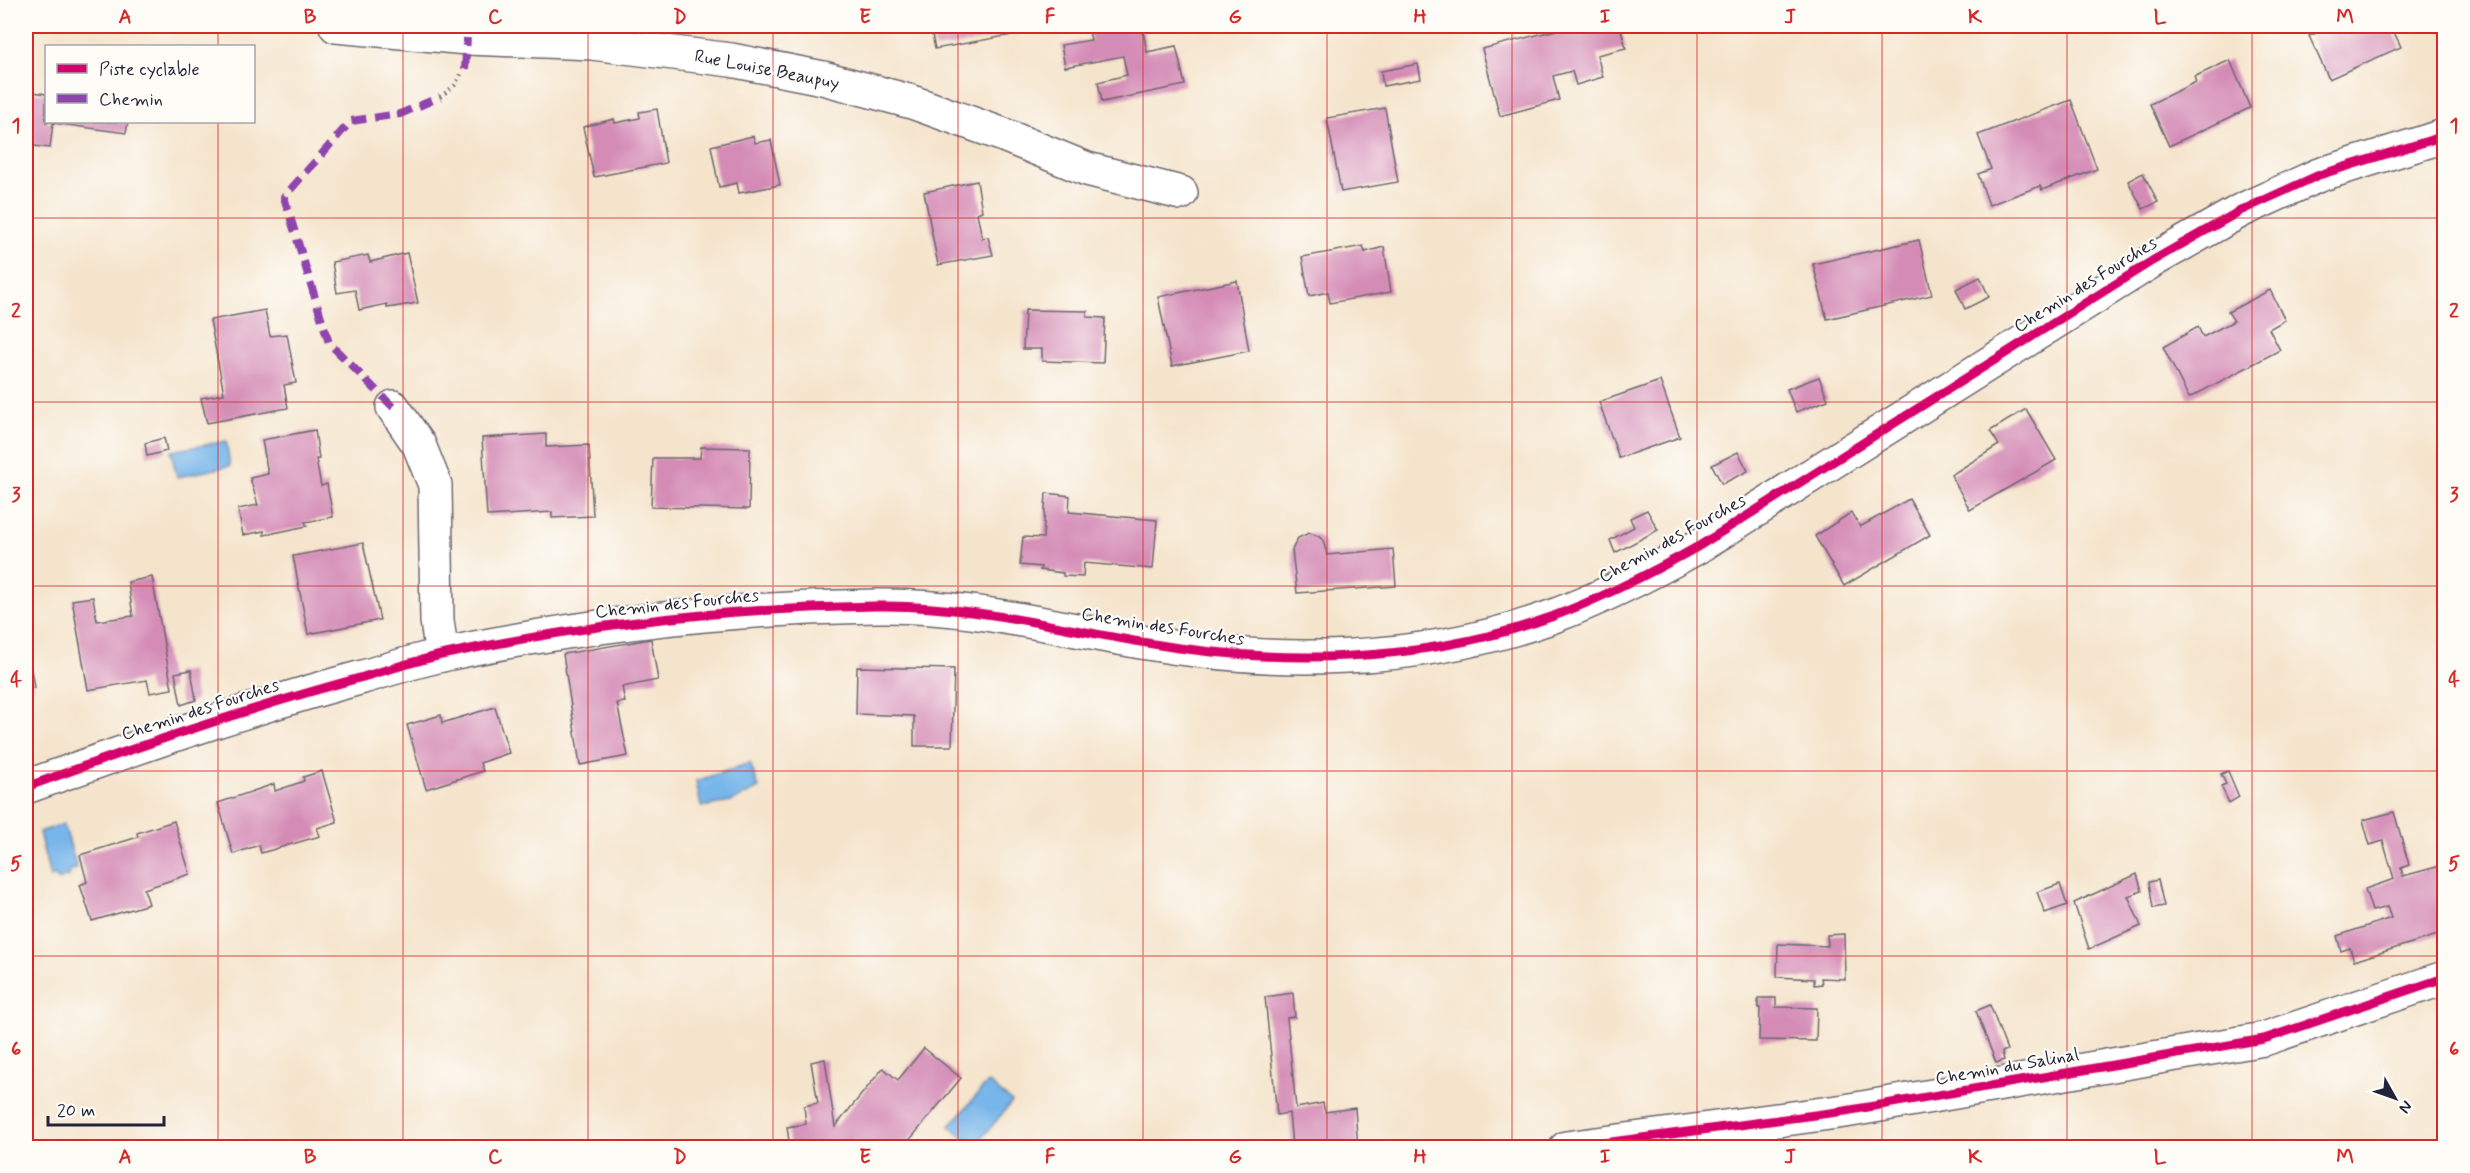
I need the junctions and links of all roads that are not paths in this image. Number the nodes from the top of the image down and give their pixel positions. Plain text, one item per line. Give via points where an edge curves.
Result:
1 (336, 26) edge
2 (2445, 136) edge
3 (1181, 193) dead end
4 (393, 407) dead end
5 (442, 655) junction
6 (26, 787) edge
7 (2445, 978) edge
8 (1566, 1148) edge

1 - 3 street, Rue Louise Beaupuy via 467,38 592,43 731,60 823,78 912,102 1087,169
2 - 5 street, Chemin des Fourches via 2319,175 2240,211 2152,261 1655,571 1547,618 1488,635 1348,656 1263,656 1174,648 983,612 878,605 658,619
4 - 5 street via 419,445 435,485 437,621
5 - 6 street, Chemin des Fourches via 167,735
7 - 8 street, Chemin du Salinal via 2264,1039 1845,1111

